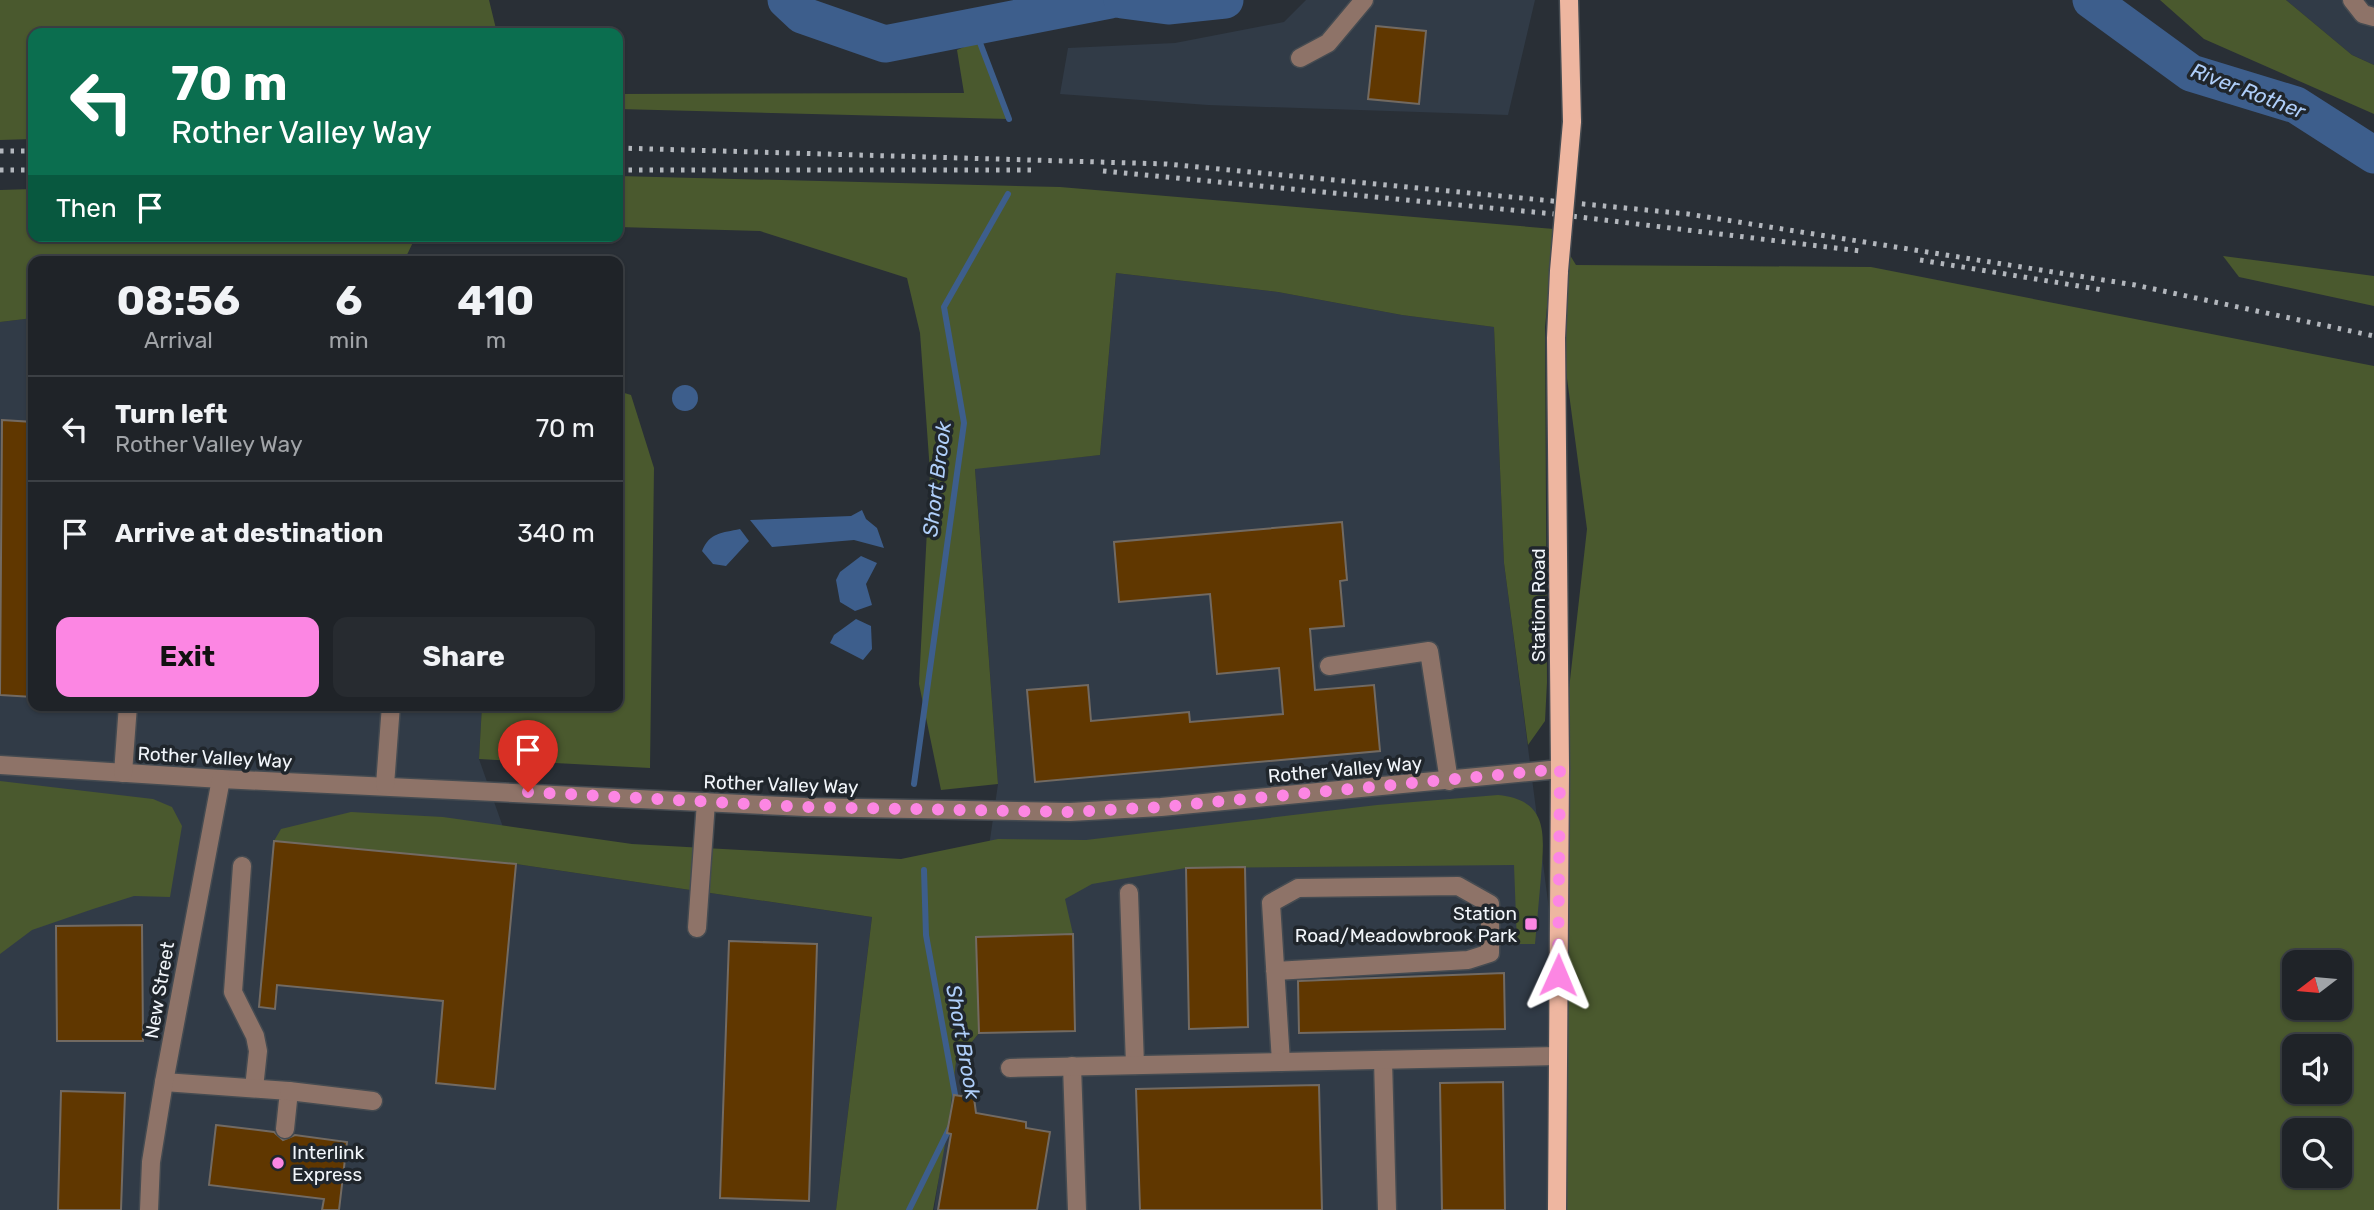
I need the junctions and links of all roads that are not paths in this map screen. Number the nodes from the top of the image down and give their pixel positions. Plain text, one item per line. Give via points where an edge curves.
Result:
1 (1364, 0) edge
2 (1569, 0) edge
3 (2352, 0) edge
4 (2374, 18) edge
5 (1300, 58) dead end
6 (1329, 666) dead end
7 (128, 711) edge
8 (391, 711) edge
9 (0, 765) edge
10 (1560, 769) junction
11 (123, 773) junction
12 (221, 779) junction
13 (1449, 781) junction
14 (385, 786) junction
15 (706, 802) junction
16 (242, 866) dead end
17 (1129, 893) dead end
18 (698, 928) dead end
19 (1275, 971) junction
20 (1557, 1056) junction
21 (1383, 1060) junction
22 (1281, 1062) junction
23 (1135, 1065) junction
24 (1072, 1066) junction
25 (1010, 1068) dead end
26 (164, 1082) junction
27 (254, 1088) junction
28 (289, 1091) junction
29 (373, 1101) dead end
30 (285, 1129) dead end
31 (151, 1210) edge
32 (1077, 1210) edge
33 (1387, 1210) edge
34 (1557, 1210) edge

1 - 5 street via 1328,43
2 - 10 main road, Station Road, bridge via 1572,122 1556,338
3 - 4 street via 2362,14
6 - 13 street via 1429,651
7 - 11 street
8 - 14 street
9 - 11 street, Rother Valley Way
10 - 13 street, Rother Valley Way
10 - 20 main road, Station Road
11 - 12 street, Rother Valley Way
12 - 14 street, Rother Valley Way
12 - 26 street, New Street
13 - 15 street, Rother Valley Way via 1070,812
14 - 15 street, Rother Valley Way
15 - 18 street
16 - 27 street via 233,992 255,1036
17 - 23 street
19 - 19 street via 1271,903 1298,888 1458,886 1490,904 1490,953 1468,960
19 - 22 street
20 - 21 street
20 - 34 main road, Station Road
21 - 22 street
21 - 33 street
22 - 23 street
23 - 24 street
24 - 25 street
24 - 32 street
26 - 27 street
26 - 31 street, New Street via 151,1162
27 - 28 street
28 - 29 street
28 - 30 street

